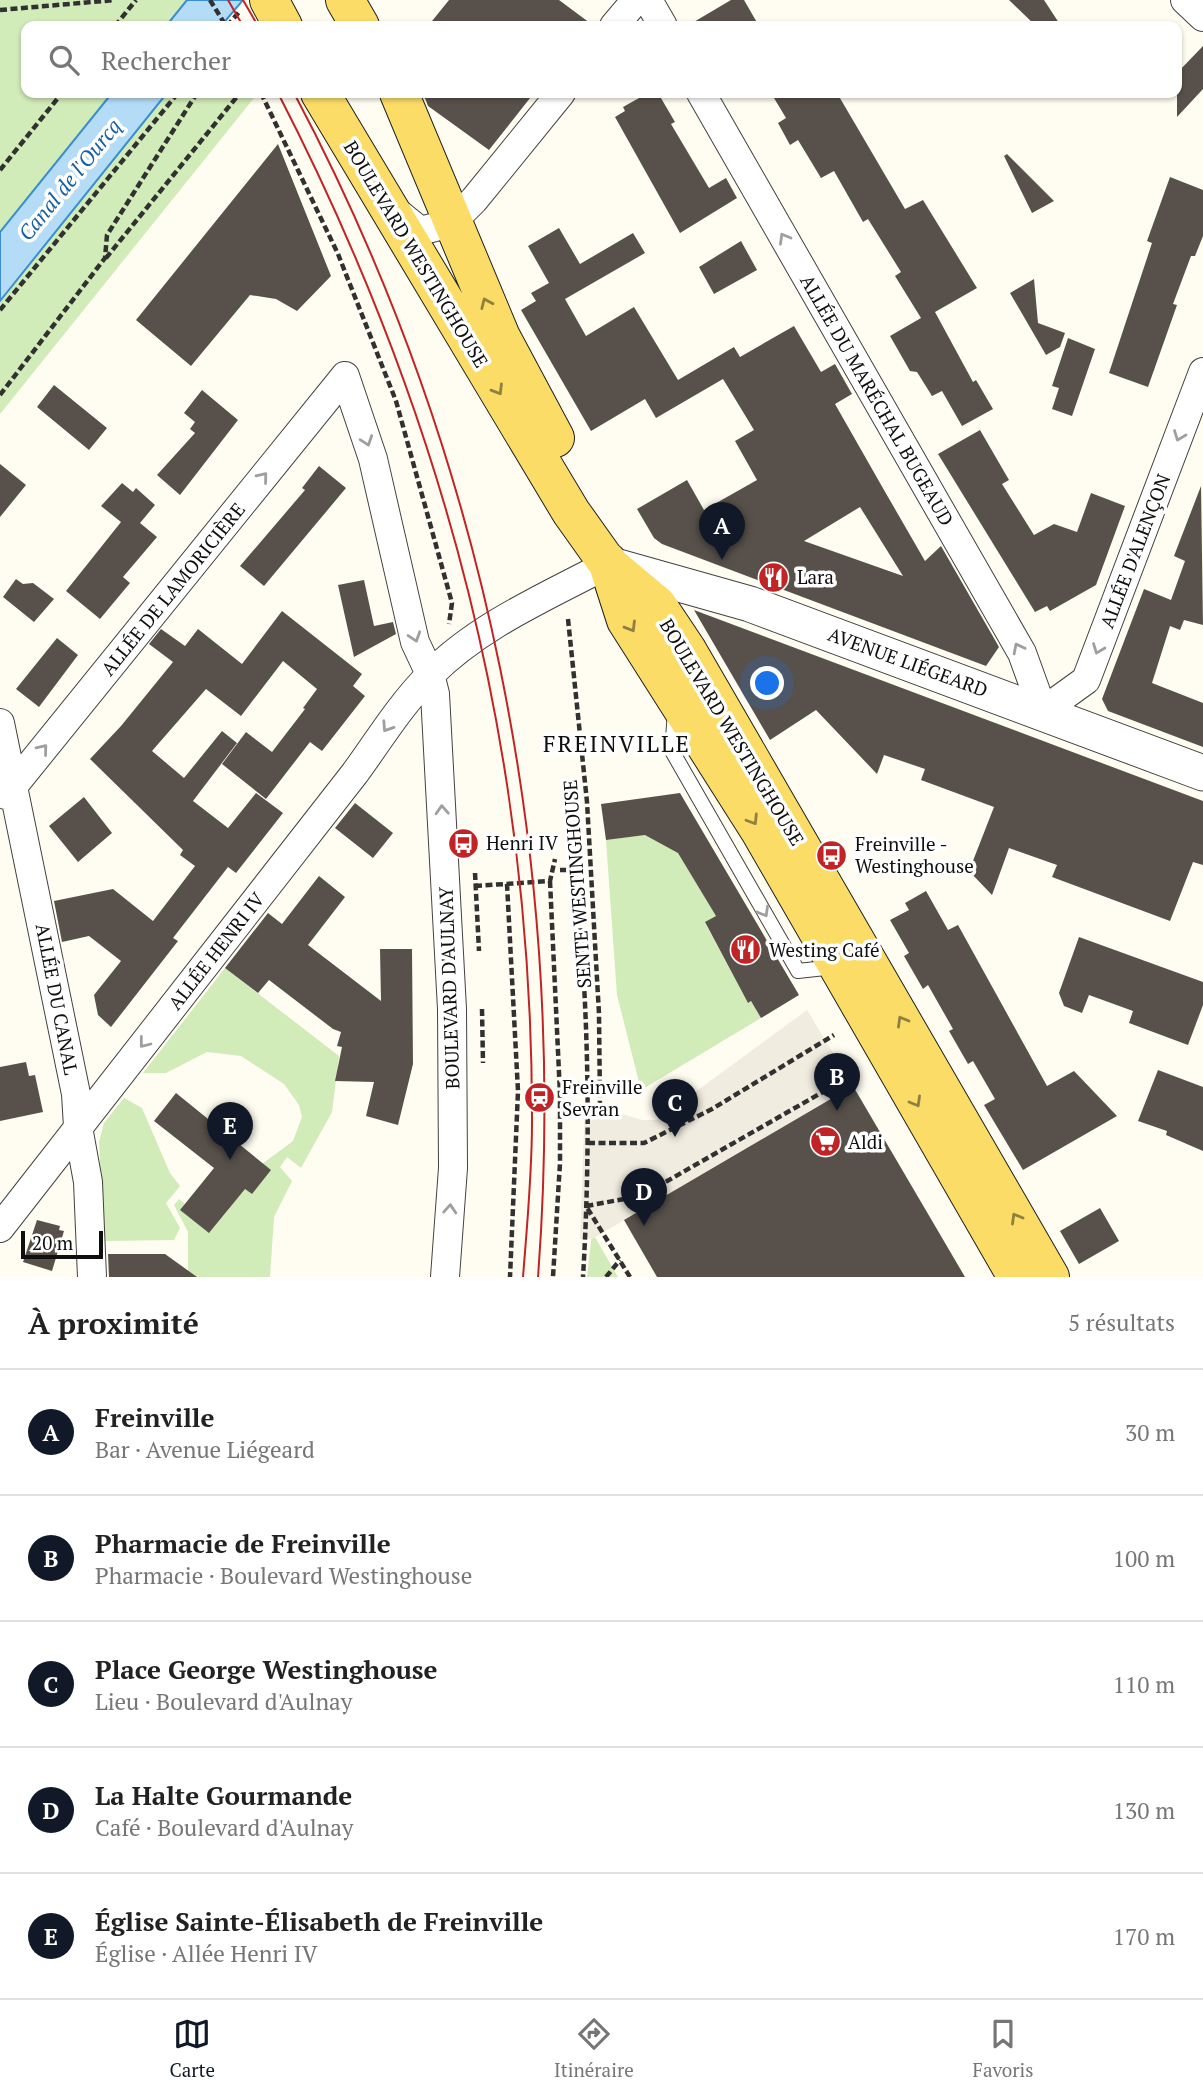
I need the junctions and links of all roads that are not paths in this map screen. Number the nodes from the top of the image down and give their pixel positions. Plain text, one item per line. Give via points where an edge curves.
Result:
1 (269, 0) edge
2 (345, 0) edge
3 (1185, 0) edge
4 (628, 9) edge
5 (1203, 17) edge
6 (280, 21) edge
7 (357, 21) edge
8 (653, 21) edge
9 (401, 98) edge
10 (557, 98) edge
11 (704, 98) edge
12 (328, 107) edge
13 (386, 204) junction
14 (451, 223) junction
15 (1203, 372) edge
16 (345, 376) joint
17 (608, 564) junction
18 (430, 674) junction
19 (1043, 712) junction
20 (0, 723) edge
21 (1203, 773) edge
22 (7, 793) edge
23 (78, 1127) junction
24 (0, 1228) edge
25 (92, 1277) edge
26 (445, 1277) edge
27 (1017, 1277) edge
28 (1050, 1277) edge

1 - 6 main road
2 - 7 main road
3 - 5 street
4 - 8 street
9 - 14 main road, BOULEVARD WESTINGHOUSE
10 - 14 street
19 -> 11 street, ALLÉE DU MARÉCHAL BUGEAUD via 1022,653
12 - 13 main road, BOULEVARD WESTINGHOUSE
13 - 14 street via 420,231
13 -> 17 main road, BOULEVARD WESTINGHOUSE via 566,503
17 -> 14 main road, BOULEVARD WESTINGHOUSE via 588,500 501,337
15 -> 19 street, ALLÉE D'ALENÇON via 1086,680
16 -> 18 street, BOULEVARD D'AULNAY via 373,459 415,642
22 -> 16 street, ALLÉE DE LAMORICIÈRE
17 - 18 street, ALLÉE HENRI IV via 480,634
17 - 19 street, AVENUE LIÉGEARD via 750,604
17 -> 27 main road, BOULEVARD WESTINGHOUSE via 626,620 760,831
28 -> 17 main road, BOULEVARD WESTINGHOUSE via 687,650 657,605
18 -> 23 street, ALLÉE HENRI IV
26 -> 18 street, BOULEVARD D'AULNAY via 453,1168 453,1009 438,724
19 - 21 street, AVENUE LIÉGEARD
20 - 22 street, ALLÉE DU CANAL
22 - 23 street, ALLÉE DU CANAL via 76,1094
23 - 24 street, ALLÉE HENRI IV
23 - 25 street, ALLÉE DU CANAL via 88,1182

